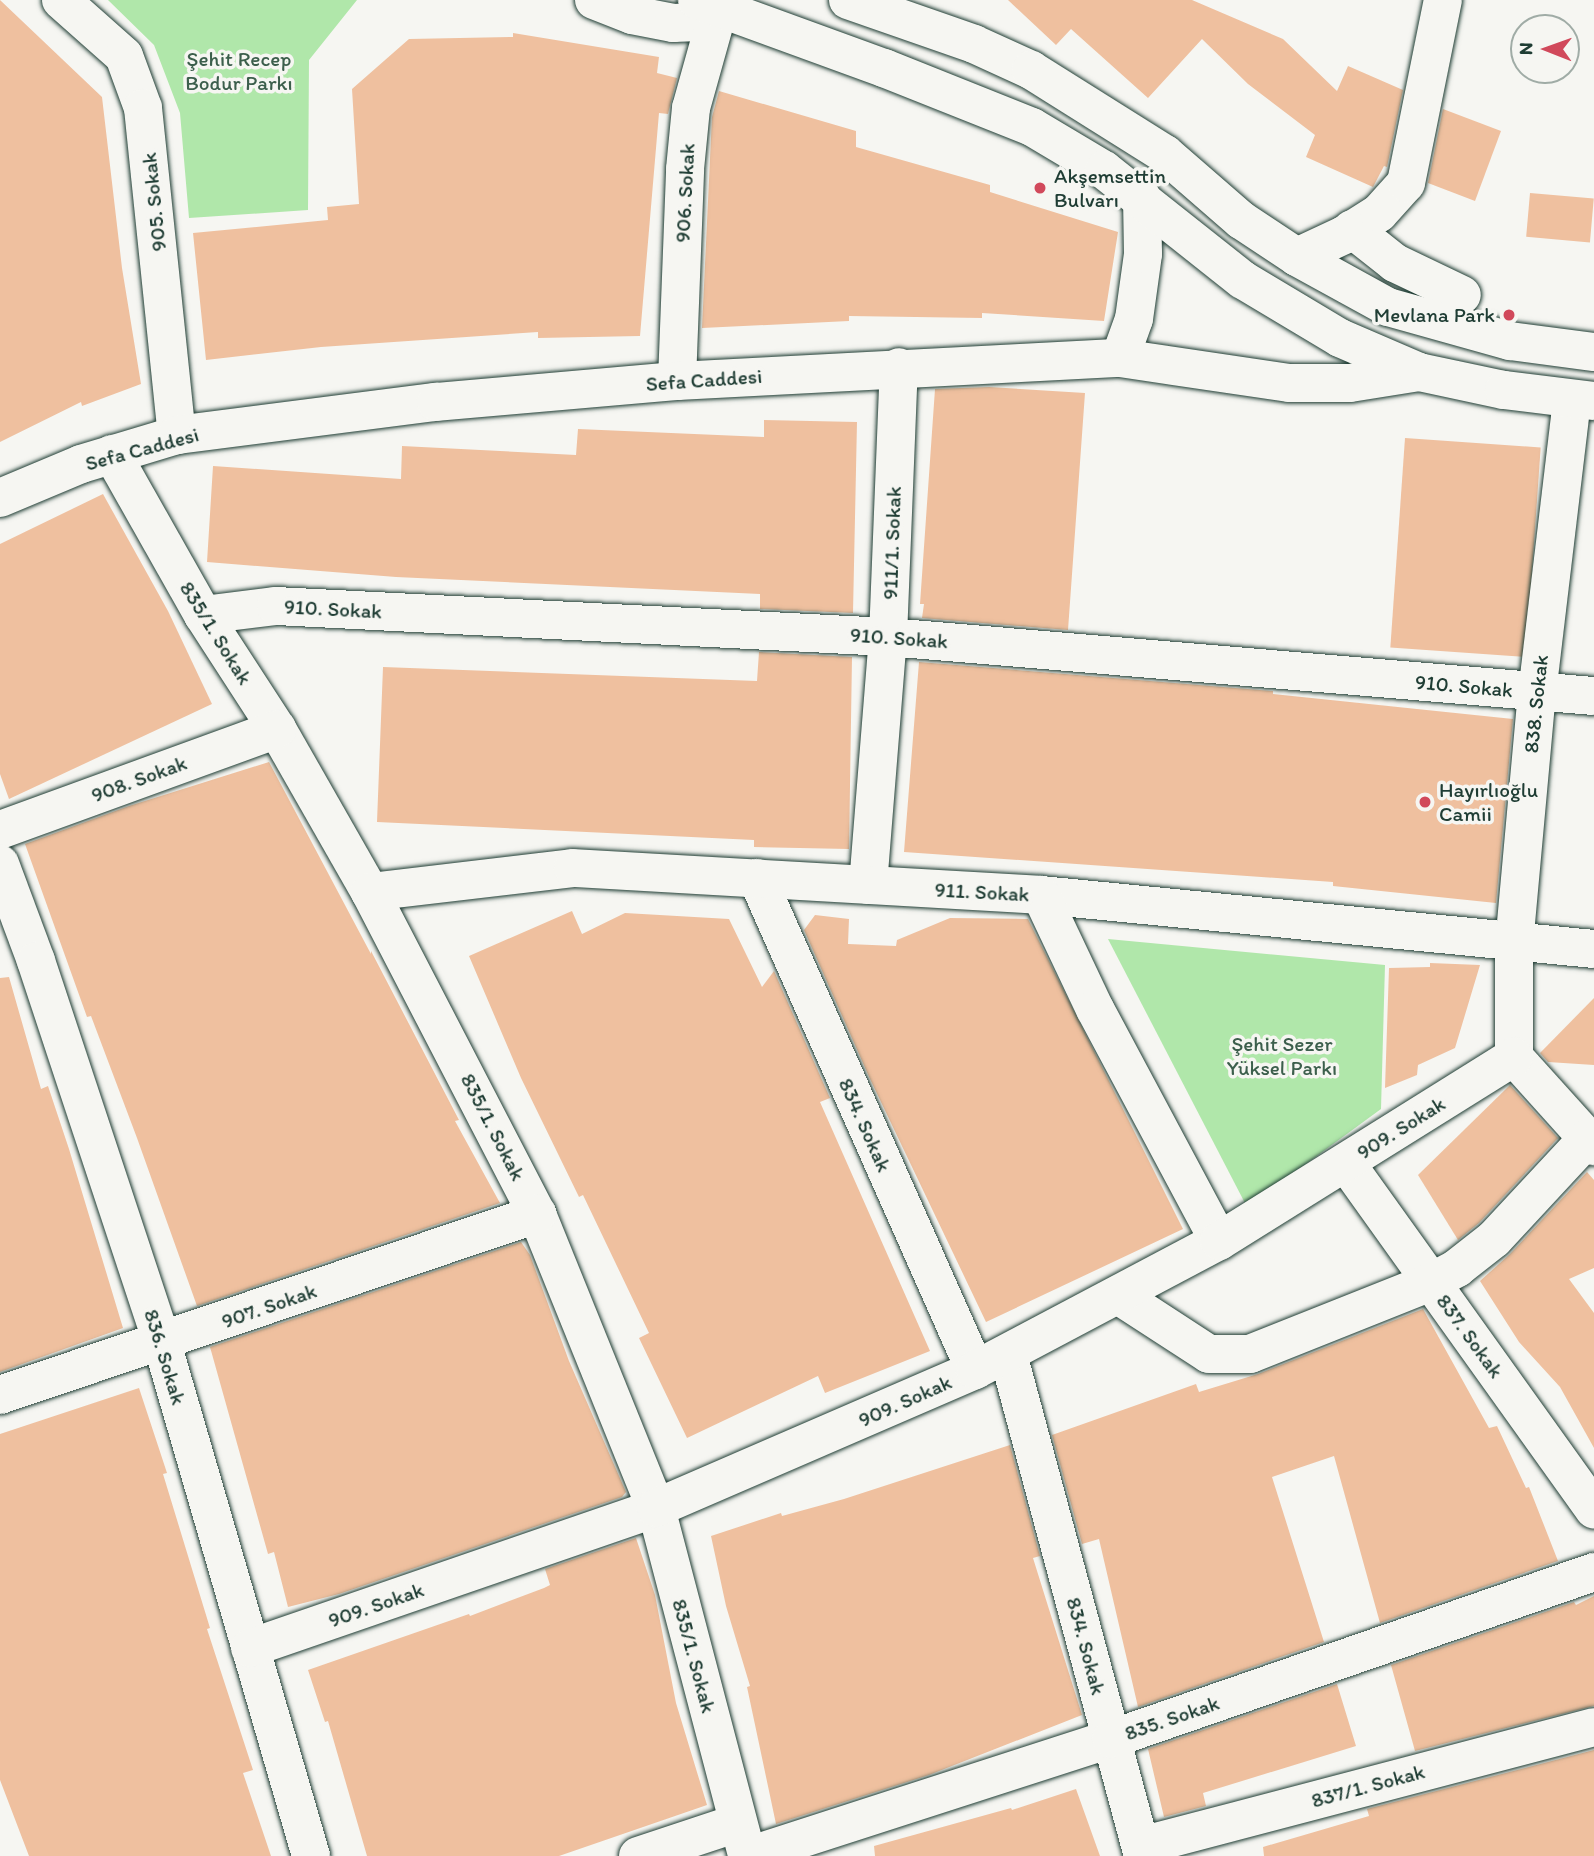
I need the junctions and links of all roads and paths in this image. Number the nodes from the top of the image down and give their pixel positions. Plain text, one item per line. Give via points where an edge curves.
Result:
1 (61, 0) edge
2 (594, 0) edge
3 (848, 0) edge
4 (1443, 0) edge
5 (708, 4) edge
6 (1142, 198) junction
7 (1352, 229) junction
8 (1297, 257) junction
9 (1462, 295) dead end
10 (1585, 352) edge
11 (1120, 358) junction
12 (899, 368) junction
13 (1419, 372) junction
14 (677, 381) junction
15 (1583, 401) edge
16 (177, 435) junction
17 (112, 454) junction
18 (0, 498) edge
19 (203, 615) junction
20 (888, 636) junction
21 (1536, 692) junction
22 (1594, 696) edge
23 (277, 729) junction
24 (0, 830) edge
25 (0, 864) edge
26 (757, 878) junction
27 (868, 885) junction
28 (370, 892) junction
29 (1041, 895) junction
30 (1514, 943) junction
31 (1594, 949) edge
32 (1514, 1057) junction
33 (1590, 1142) edge
34 (1346, 1163) junction
35 (537, 1214) junction
36 (1219, 1241) junction
37 (1432, 1282) junction
38 (1118, 1295) junction
39 (162, 1343) junction
40 (992, 1362) junction
41 (0, 1395) edge
42 (656, 1508) junction
43 (1594, 1509) edge
44 (1594, 1572) edge
45 (250, 1648) junction
46 (1594, 1727) edge
47 (1111, 1739) junction
48 (744, 1845) edge
49 (1142, 1851) edge
50 (311, 1856) edge
51 (638, 1856) edge

1 - 16 street, 905. Sokak via 124,56 143,108
2 - 5 street via 632,15 673,23 699,22
3 - 8 street via 1031,69 1165,154 1241,220
4 - 7 street via 1406,183 1378,213
5 - 6 street via 1032,127
5 - 14 street, 906. Sokak via 685,169
6 - 11 street via 1143,254 1134,319
6 - 13 street via 1243,280 1339,338
7 - 8 street
7 - 9 street via 1395,263
8 - 10 street via 1388,307 1427,320 1510,341
10 - 15 street, 838. Sokak
11 - 12 street, Sefa Caddesi
11 - 13 street, Sefa Caddesi via 1289,383 1350,383
12 - 14 street, Sefa Caddesi
12 - 20 street, 911/1. Sokak
13 - 15 street
14 - 16 street, Sefa Caddesi via 436,402
15 - 21 street, 838. Sokak
16 - 17 street, Sefa Caddesi
17 - 18 street, Sefa Caddesi
17 - 19 street, 835/1. Sokak
19 - 20 street, 910. Sokak via 276,606
19 - 23 street, 835/1. Sokak
20 - 21 street, 910. Sokak
20 - 27 street, 911/1. Sokak
21 - 22 street, 910. Sokak
21 - 30 street, 838. Sokak
23 - 24 street, 908. Sokak
23 - 28 street, 835/1. Sokak
25 - 39 street, 836. Sokak
26 - 27 street, 911. Sokak
26 - 28 street, 911. Sokak via 573,868
26 - 40 street, 834. Sokak
27 - 29 street, 911. Sokak
28 - 35 street, 835/1. Sokak
29 - 30 street, 911. Sokak
29 - 36 street via 1095,1009
30 - 31 street, 911. Sokak
30 - 32 street, 838. Sokak
32 - 33 street
32 - 34 street, 909. Sokak
33 - 37 street via 1494,1239
34 - 36 street, 909. Sokak
34 - 37 street, 837. Sokak
35 - 39 street, 907. Sokak
35 - 42 street, 835/1. Sokak
36 - 38 street, 909. Sokak
37 - 38 street via 1250,1354 1209,1354
37 - 43 street, 837. Sokak
38 - 40 street, 909. Sokak
39 - 41 street, 907. Sokak
39 - 45 street, 836. Sokak
40 - 42 street, 909. Sokak
40 - 47 street, 834. Sokak
42 - 45 street, 909. Sokak
42 - 48 street, 835/1. Sokak
44 - 47 street, 835. Sokak
45 - 50 street, 836. Sokak
46 - 49 street, 837/1. Sokak
47 - 48 street, 835. Sokak
47 - 49 street, 834. Sokak
48 - 51 street, 835. Sokak

